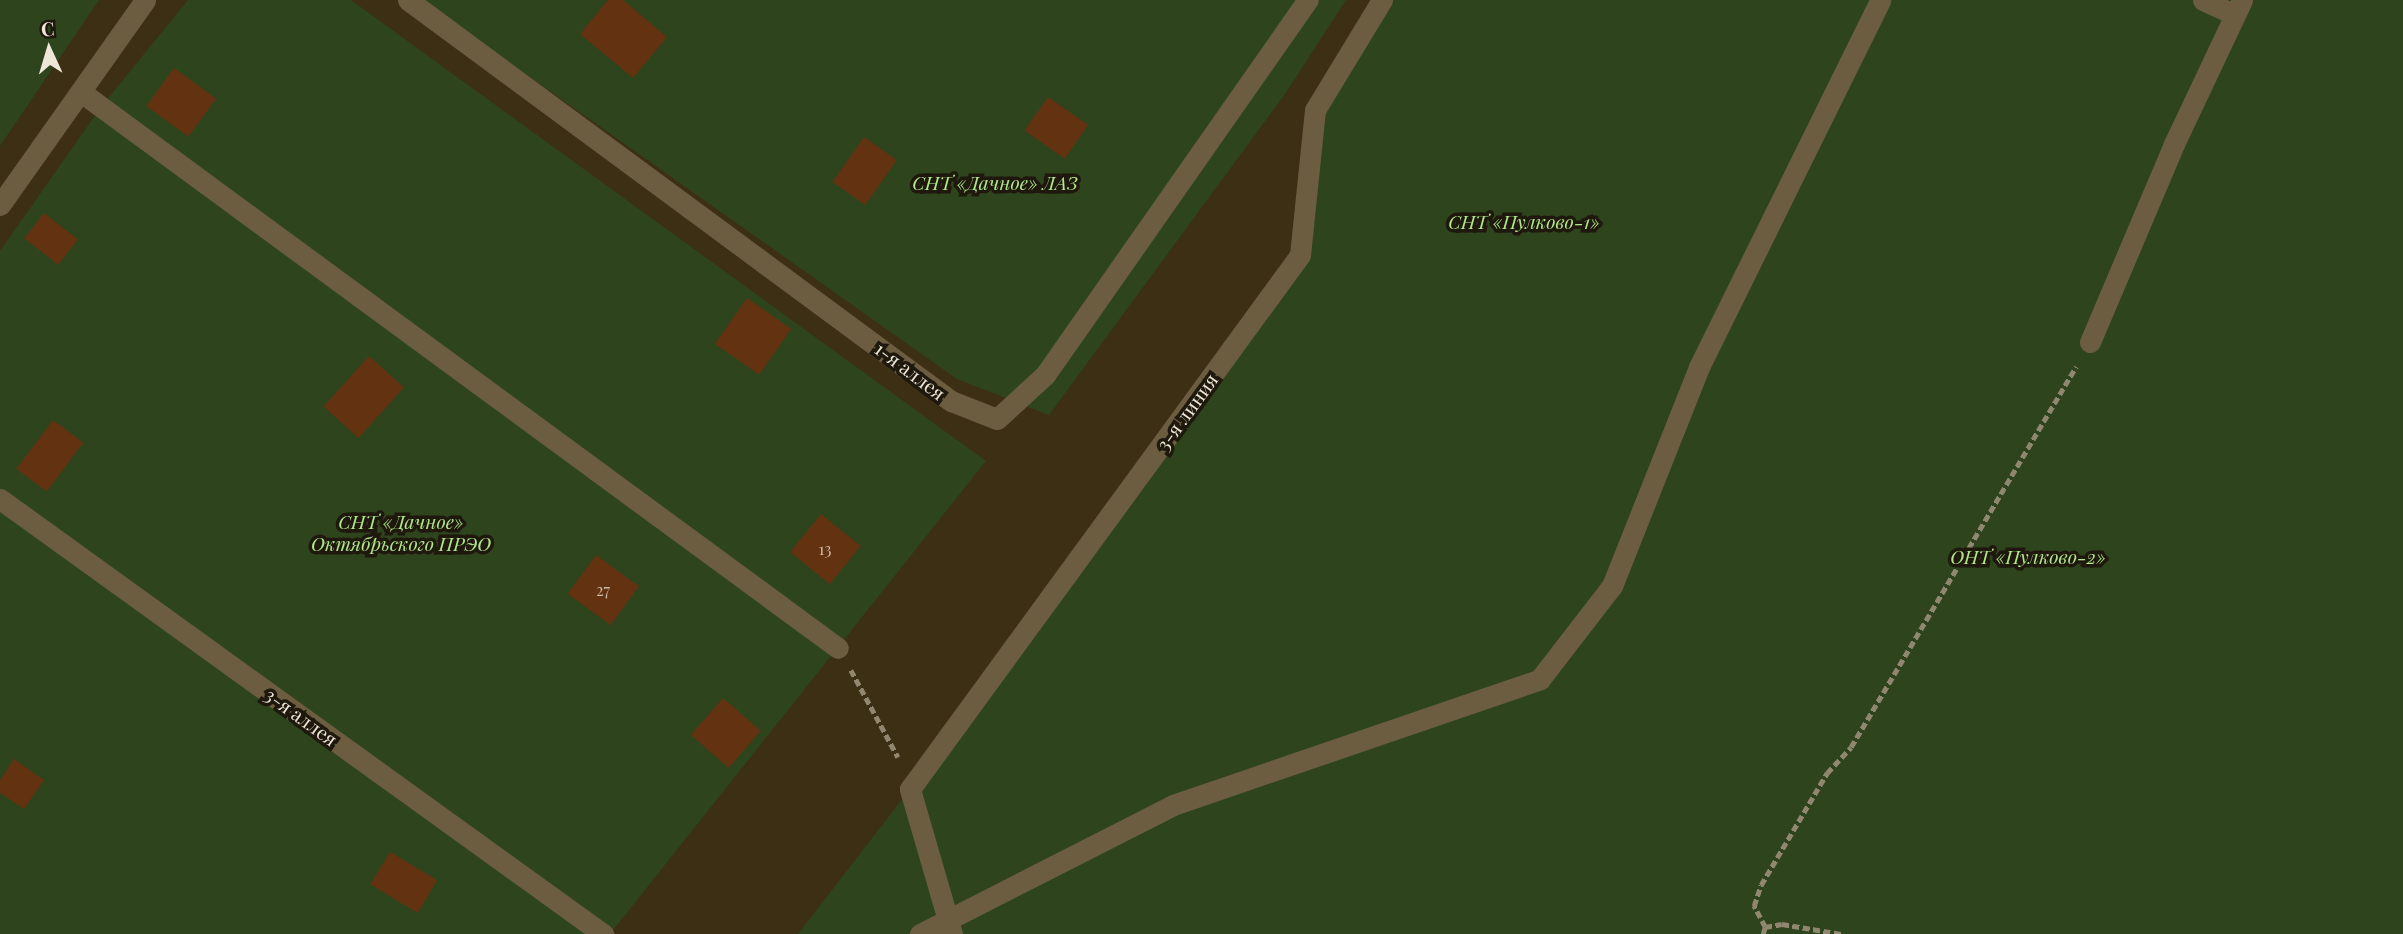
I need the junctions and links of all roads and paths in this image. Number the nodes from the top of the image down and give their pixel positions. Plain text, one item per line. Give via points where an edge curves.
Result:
1 (145, 0) edge
2 (408, 0) edge
3 (1308, 0) edge
4 (1381, 0) edge
5 (1880, 0) edge
6 (2203, 0) edge
7 (2239, 8) edge
8 (81, 92) junction
9 (0, 205) edge
10 (2090, 342) joint
11 (0, 499) edge
12 (838, 648) joint
13 (910, 789) junction
14 (1765, 927) junction
15 (949, 928) edge
16 (603, 934) edge
17 (920, 934) edge
18 (1763, 934) edge
19 (1841, 934) edge

1 - 8 street
2 - 3 street, 1-я аллея via 951,401 997,419 1045,375
4 - 13 street, 3-я линия via 1315,110 1300,255
5 - 15 street via 1699,367 1612,586 1540,679 1173,805
6 - 7 street
7 - 10 street
8 - 9 street
8 - 12 street
10 - 14 path via 1851,747 1828,773 1760,885 1754,906
11 - 16 street, 3-я аллея
12 - 13 path via 887,730
13 - 15 street
14 - 18 path
14 - 19 path via 1782,924
15 - 17 street

